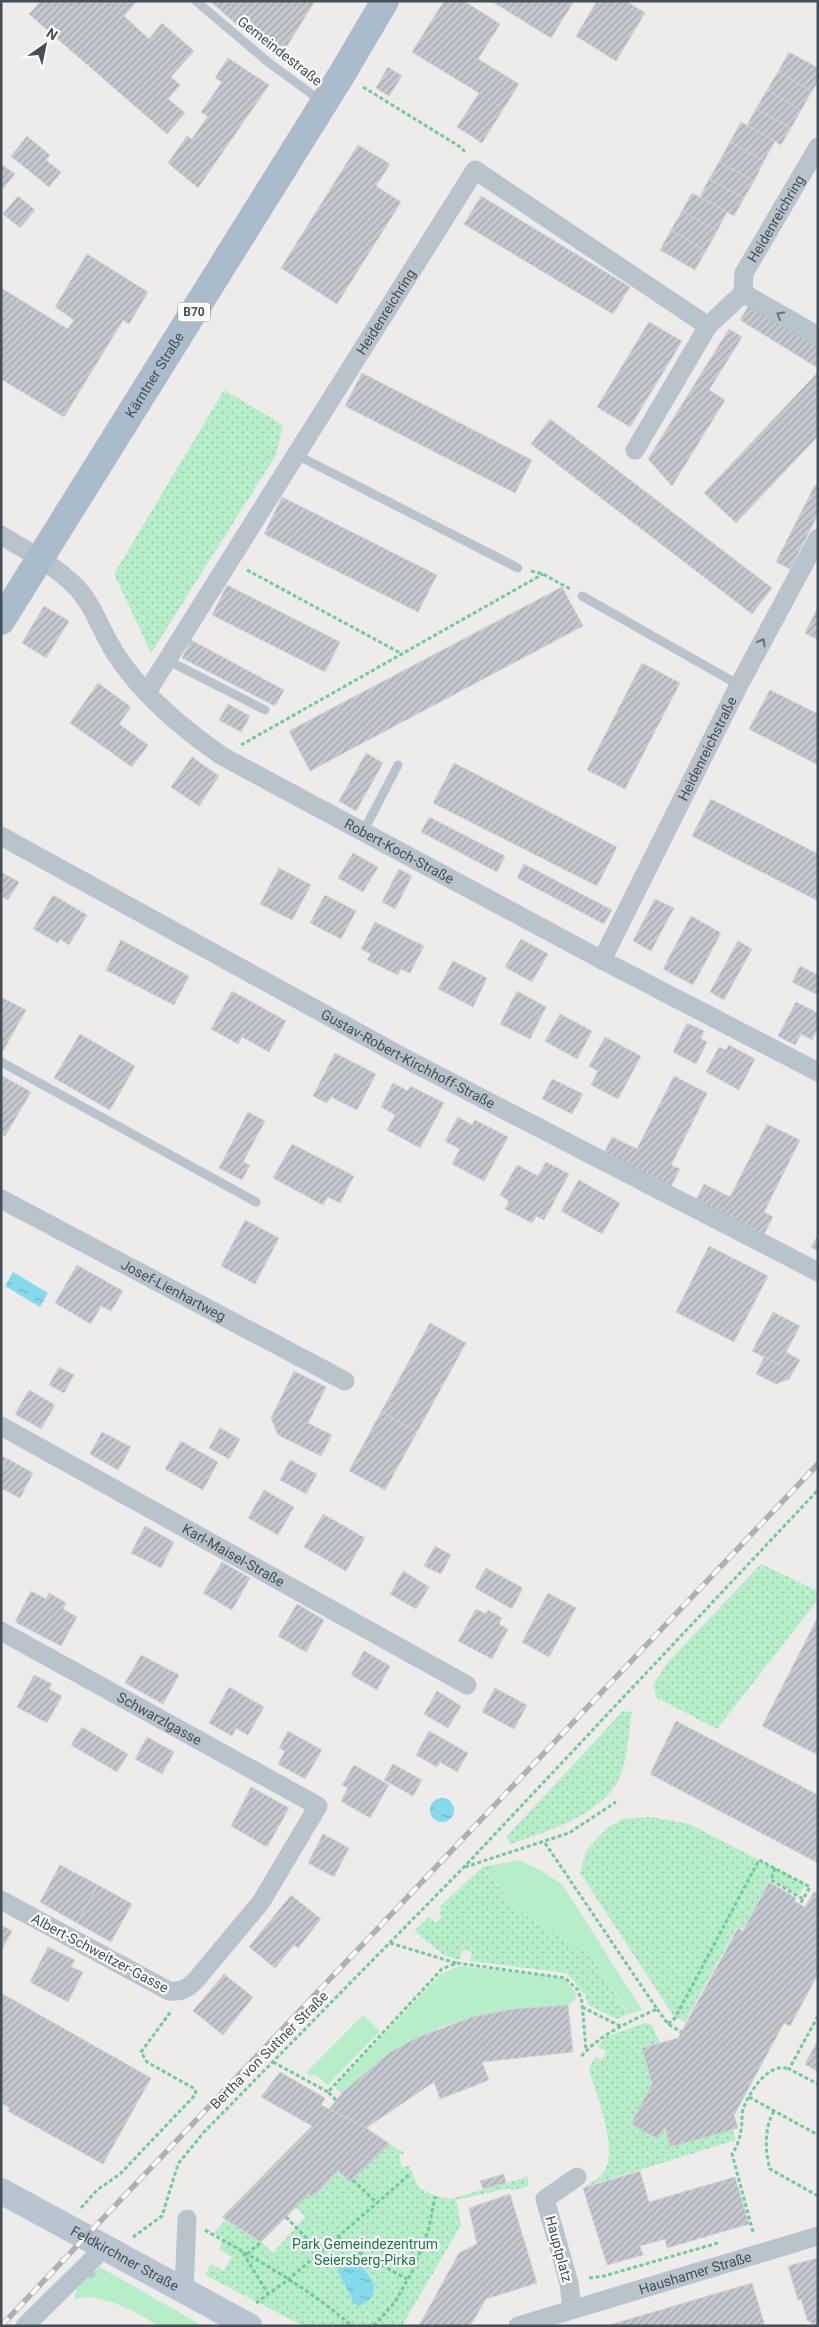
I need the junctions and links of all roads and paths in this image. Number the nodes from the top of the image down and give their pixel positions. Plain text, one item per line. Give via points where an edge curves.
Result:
1 (196, 1) edge
2 (385, 1) edge
3 (342, 74) junction
4 (324, 103) junction
5 (818, 147) edge
6 (475, 170) junction
7 (743, 293) junction
8 (708, 326) junction
9 (818, 336) edge
10 (635, 450) dead end
11 (295, 454) junction
12 (1, 535) edge
13 (818, 538) edge
14 (39, 560) junction
15 (229, 560) junction
16 (518, 568) joint
17 (543, 574) junction
18 (582, 596) joint
19 (1, 621) edge
20 (402, 654) junction
21 (167, 660) junction
22 (740, 685) junction
23 (147, 692) junction
24 (265, 710) dead end
25 (222, 756) junction
26 (398, 765) dead end
27 (363, 832) junction
28 (1, 836) edge
29 (602, 960) junction
30 (1, 1062) edge
31 (818, 1072) edge
32 (1, 1199) edge
33 (256, 1202) dead end
34 (818, 1272) edge
35 (345, 1381) dead end
36 (1, 1426) edge
37 (818, 1490) edge
38 (1, 1631) edge
39 (467, 1685) dead end
40 (616, 1802) dead end
41 (318, 1806) joint
42 (545, 1843) junction
43 (464, 1867) junction
44 (775, 1868) junction
45 (1, 1900) edge
46 (390, 1943) junction
47 (457, 1963) junction
48 (179, 1992) junction
49 (582, 2007) junction
50 (657, 2009) junction
51 (818, 2016) edge
52 (668, 2024) junction
53 (622, 2027) junction
54 (681, 2032) dead end
55 (586, 2050) junction
56 (580, 2058) dead end
57 (273, 2062) junction
58 (789, 2069) junction
59 (818, 2084) edge
60 (750, 2085) dead end
61 (755, 2087) junction
62 (328, 2092) junction
63 (749, 2097) junction
64 (336, 2100) dead end
65 (738, 2108) dead end
66 (742, 2111) junction
67 (774, 2111) junction
68 (818, 2135) edge
69 (412, 2173) dead end
70 (577, 2177) dead end
71 (353, 2180) dead end
72 (1, 2191) edge
73 (435, 2196) dead end
74 (818, 2196) edge
75 (377, 2203) junction
76 (286, 2217) dead end
77 (187, 2219) joint
78 (63, 2226) junction
79 (753, 2232) dead end
80 (818, 2236) edge
81 (338, 2237) junction
82 (261, 2242) dead end
83 (104, 2248) junction
84 (319, 2251) junction
85 (245, 2253) junction
86 (289, 2279) junction
87 (407, 2279) junction
88 (184, 2291) junction
89 (268, 2294) junction
90 (572, 2309) junction
91 (249, 2316) edge
92 (25, 2326) edge
93 (352, 2326) edge
94 (374, 2326) edge
95 (518, 2326) edge

1 - 4 lane, Gemeindestraße via 268,62
2 - 3 main road, Kärntner Straße / B70
3 - 4 main road, Kärntner Straße / B70
3 - 6 path via 462,148
4 - 14 main road, Kärntner Straße / B70
5 - 7 street, Heidenreichring via 744,273
6 - 8 street
6 - 11 street, Heidenreichring
7 - 8 street
9 -> 7 street
8 - 10 street
11 - 15 street, Heidenreichring
11 - 16 lane
12 - 14 street, Robert-Koch-Straße
22 -> 13 street, Heidenreichstraße
14 - 19 main road, Kärntner Straße / B70
14 - 23 street, Robert-Koch-Straße via 65,576 81,592 115,653
15 - 20 path
15 - 21 street, Heidenreichring
16 - 17 path
17 - 18 path
17 - 20 path
18 - 22 lane
20 - 25 path
21 - 23 street, Heidenreichring
21 - 24 lane
22 - 29 street, Heidenreichstraße
23 - 25 street, Robert-Koch-Straße via 188,732
25 - 27 street, Robert-Koch-Straße
26 - 27 lane
27 - 29 street, Robert-Koch-Straße
28 - 34 street, Gustav-Robert-Kirchhoff-Straße via 408,1060
29 - 31 street, Robert-Koch-Straße
30 - 33 lane
32 - 35 street, Josef-Lienhartweg
36 - 39 street, Karl-Maisel-Straße
37 - 43 path, Bertha von Suttner Straße
38 - 41 street, Schwarzlgasse
40 - 42 path via 569,1833
41 - 48 street, Albert-Schweitzer-Gasse via 261,1902 196,1980
42 - 43 path
42 - 50 path
43 - 46 path, Bertha von Suttner Straße
44 - 44 path via 810,1887 800,1904 803,1898 771,1880
44 - 52 path via 759,1860 675,2018
45 - 48 street, Albert-Schweitzer-Gasse via 169,1991
46 - 47 path
46 - 57 path, Bertha von Suttner Straße
47 - 49 path via 565,1978 578,1990
47 - 62 path via 442,1969
48 - 78 path via 176,2005 141,2052 147,2062 195,2089 196,2094 120,2174 71,2214
49 - 53 path
49 - 55 path
50 - 52 path
50 - 53 path
51 - 58 path
52 - 54 path
53 - 55 path
55 - 56 path
57 - 62 path
57 - 83 path, Bertha von Suttner Straße via 204,2132 178,2164 162,2216 131,2238
58 - 59 path
58 - 61 path via 783,2066 776,2068
60 - 61 path
61 - 63 path
62 - 64 path
63 - 66 path
63 - 67 path
65 - 66 path
66 - 79 path via 739,2143 732,2154
67 - 68 path
67 - 74 path via 767,2139 770,2169
69 - 75 path
70 - 90 street, Hauptplatz via 545,2199 569,2283
71 - 75 path
72 - 78 main road, Feldkirchner Straße
73 - 87 path via 426,2239
75 - 81 path
76 - 84 path
77 - 85 path
77 - 88 street
78 - 83 main road, Feldkirchner Straße
80 - 90 street, Haushamer Straße
81 - 84 path
81 - 87 path via 354,2250
82 - 85 path
83 - 88 main road, Feldkirchner Straße
83 - 92 street
84 - 86 path
85 - 86 path
85 - 89 path
86 - 89 path
86 - 93 path
87 - 94 path via 395,2302
88 - 91 main road, Feldkirchner Straße
89 - 91 path
90 - 95 street, Haushamer Straße

